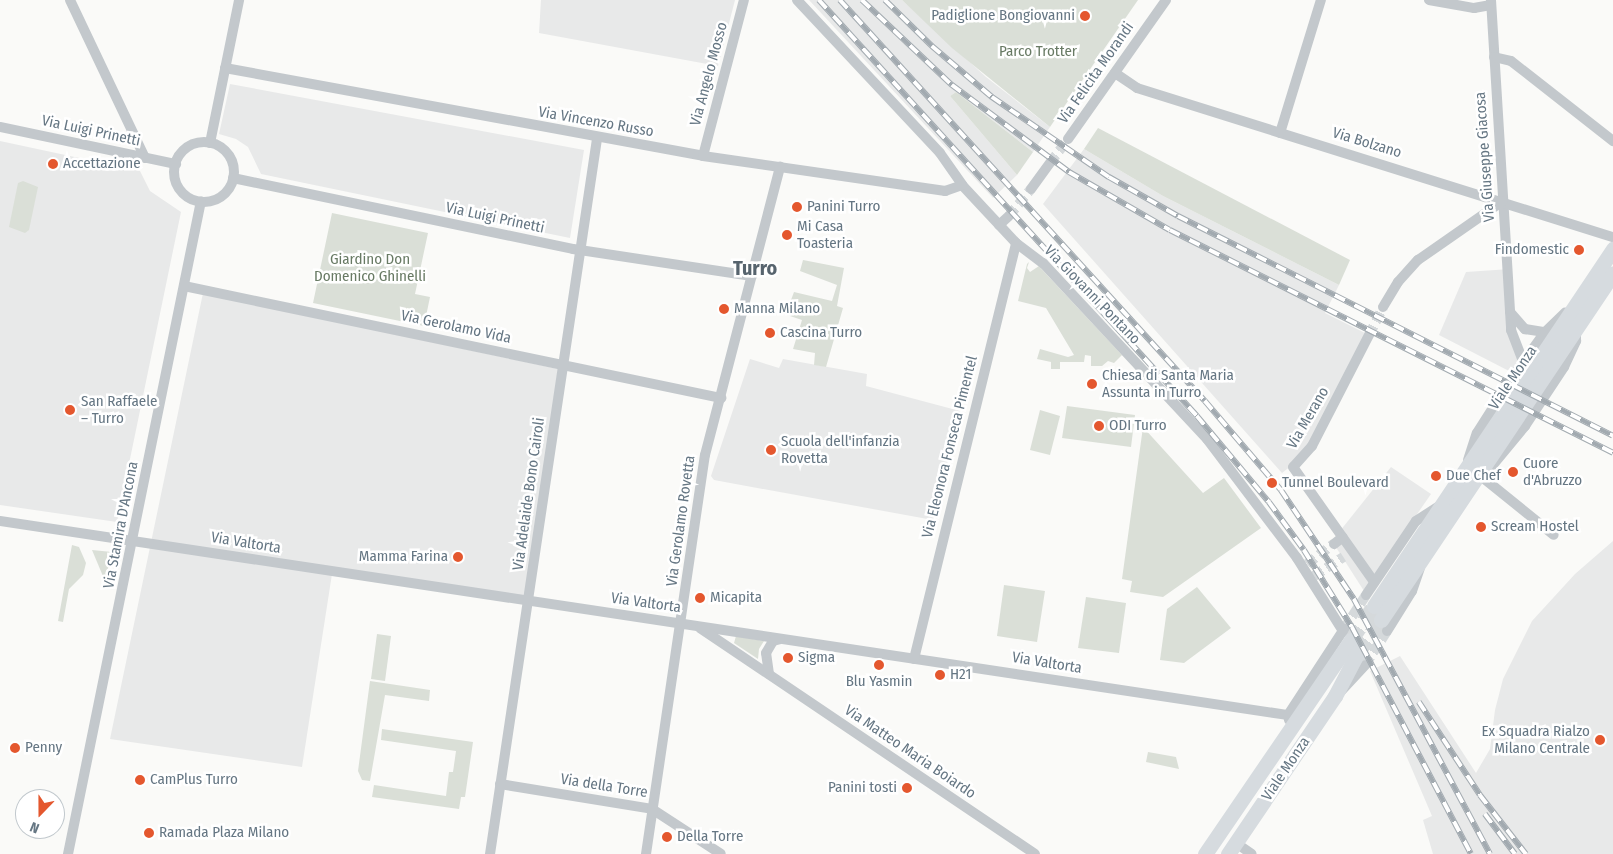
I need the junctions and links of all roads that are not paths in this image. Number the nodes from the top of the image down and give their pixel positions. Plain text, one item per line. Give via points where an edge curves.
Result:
1 (70, 0) edge
2 (239, 0) edge
3 (744, 0) edge
4 (797, 0) edge
5 (1166, 0) edge
6 (1321, 0) edge
7 (1428, 0) edge
8 (1491, 3) edge
9 (1494, 56) junction
10 (225, 68) junction
11 (1115, 73) junction
12 (0, 127) edge
13 (1280, 133) junction
14 (1068, 138) tunnel mouth
15 (597, 139) junction
16 (1613, 141) edge
17 (210, 143) junction
18 (703, 156) junction
19 (145, 158) junction
20 (1050, 163) tunnel mouth
21 (176, 164) junction
22 (780, 167) junction
23 (233, 178) junction
24 (962, 185) junction
25 (1031, 190) tunnel mouth
26 (202, 201) junction
27 (1503, 201) junction
28 (1009, 216) tunnel mouth
29 (999, 225) junction
30 (1613, 237) edge
31 (1016, 243) junction
32 (1613, 249) edge
33 (580, 250) junction
34 (1613, 274) edge
35 (752, 276) junction
36 (184, 286) junction
37 (1581, 300) junction
38 (1383, 307) tunnel mouth
39 (1510, 312) junction
40 (1576, 328) junction
41 (1545, 332) junction
42 (1369, 335) tunnel mouth
43 (1523, 362) junction
44 (563, 366) junction
45 (721, 398) junction
46 (1466, 470) junction
47 (1482, 477) junction
48 (1468, 492) junction
49 (1442, 505) junction
50 (0, 521) edge
51 (1554, 535) dead end
52 (1343, 537) junction
53 (133, 542) junction
54 (1334, 544) tunnel mouth
55 (1352, 550) junction
56 (1343, 557) tunnel mouth
57 (1374, 582) junction
58 (528, 601) junction
59 (1370, 601) joint
60 (681, 624) junction
61 (697, 626) junction
62 (1384, 626) tunnel mouth
63 (781, 639) junction
64 (1352, 643) junction
65 (914, 659) junction
66 (769, 674) junction
67 (1289, 722) junction
68 (500, 784) junction
69 (652, 809) junction
70 (1220, 831) junction
71 (1232, 848) edge
72 (68, 854) edge
73 (490, 854) edge
74 (646, 854) edge
75 (721, 854) edge
76 (1035, 854) edge
77 (1204, 854) edge
78 (1252, 854) edge

1 - 19 street
2 - 10 street
3 - 18 street, Via Angelo Mosso
4 - 24 street, Via Giovanni Pontano via 940,153
5 - 11 street, Via Felicita Morandi
6 - 13 street
7 - 8 street via 1477,8
8 - 9 street, Via Giuseppe Giacosa
9 - 16 street via 1513,63
9 - 27 street, Via Giuseppe Giacosa
10 - 15 street, Via Vincenzo Russo
10 - 17 street
11 - 13 street, Via Bolzano via 1137,88
11 - 14 street, Via Felicita Morandi
12 - 19 street, Via Luigi Prinetti
13 - 27 street, Via Bolzano
15 - 18 street, Via Vincenzo Russo
15 - 33 street, Via Adelaide Bono Cairoli
17 - 21 street via 190,146
17 - 23 street via 229,156
18 - 22 street, Via Vincenzo Russo
19 - 21 street, Via Luigi Prinetti
20 - 25 street
21 - 26 street via 175,175 180,189 191,198
22 - 24 street, Via Vincenzo Russo via 945,191
22 - 35 street, Via Gerolamo Rovetta
23 - 26 street via 222,195
23 - 33 street, Via Luigi Prinetti
24 - 29 street, Via Giovanni Pontano
26 - 36 street, Via Stamira D'Ancona
27 - 30 street, Via Bolzano
27 - 38 street via 1418,260 1398,282
27 - 39 street, Via Giuseppe Giacosa
28 - 29 street
29 - 31 street, Via Giovanni Pontano
31 - 64 street, Via Giovanni Pontano via 1043,263 1208,439 1313,577
31 - 65 street, Via Eleonora Fonseca Pimentel
32 - 37 main road, Viale Monza
33 - 35 street, Via Luigi Prinetti
33 - 44 street, Via Adelaide Bono Cairoli
34 - 40 main road, Viale Monza
35 - 45 street, Via Gerolamo Rovetta
36 - 44 street, Via Gerolamo Vida
36 - 53 street, Via Stamira D'Ancona
37 - 41 street, Viale Monza
37 - 46 main road, Viale Monza
39 - 41 street via 1525,329
39 - 43 street, Via Giuseppe Giacosa via 1512,340
40 - 47 street, Viale Monza via 1576,341 1563,369 1525,426
40 - 48 main road, Viale Monza
41 - 43 street, Viale Monza
42 - 52 street, Via Merano via 1311,448 1292,467
43 - 46 street, Viale Monza via 1477,433
44 - 45 street, Via Gerolamo Vida
44 - 58 street, Via Adelaide Bono Cairoli
45 - 60 street, Via Gerolamo Rovetta via 704,462
46 - 49 main road, Viale Monza
47 - 48 street, Viale Monza
47 - 51 street
48 - 62 main road, Viale Monza via 1422,560
49 - 57 street, Viale Monza via 1416,521
49 - 59 main road, Viale Monza
50 - 53 street, Via Valtorta
52 - 54 street
52 - 55 street, Via Merano
53 - 58 street, Via Valtorta
53 - 72 street, Via Stamira D'Ancona
55 - 56 street
55 - 57 street, Via Merano
57 - 59 street, Viale Monza
58 - 60 street, Via Valtorta
58 - 68 street, Via Adelaide Bono Cairoli
60 - 61 street, Via Valtorta
60 - 69 street, Via Gerolamo Rovetta
61 - 63 street, Via Valtorta
61 - 66 street, Via Matteo Maria Boiardo
63 - 65 street, Via Valtorta
63 - 66 street via 773,642 766,653
64 - 67 main road, Viale Monza
64 - 71 main road, Viale Monza via 1335,696
65 - 67 street, Via Valtorta
66 - 76 street, Via Matteo Maria Boiardo
67 - 70 main road, Viale Monza
68 - 69 street, Via della Torre
68 - 73 street, Via Adelaide Bono Cairoli
69 - 74 street, Via Gerolamo Rovetta
69 - 75 street, Via della Torre
70 - 71 main road
70 - 77 main road, Viale Monza
71 - 78 street

